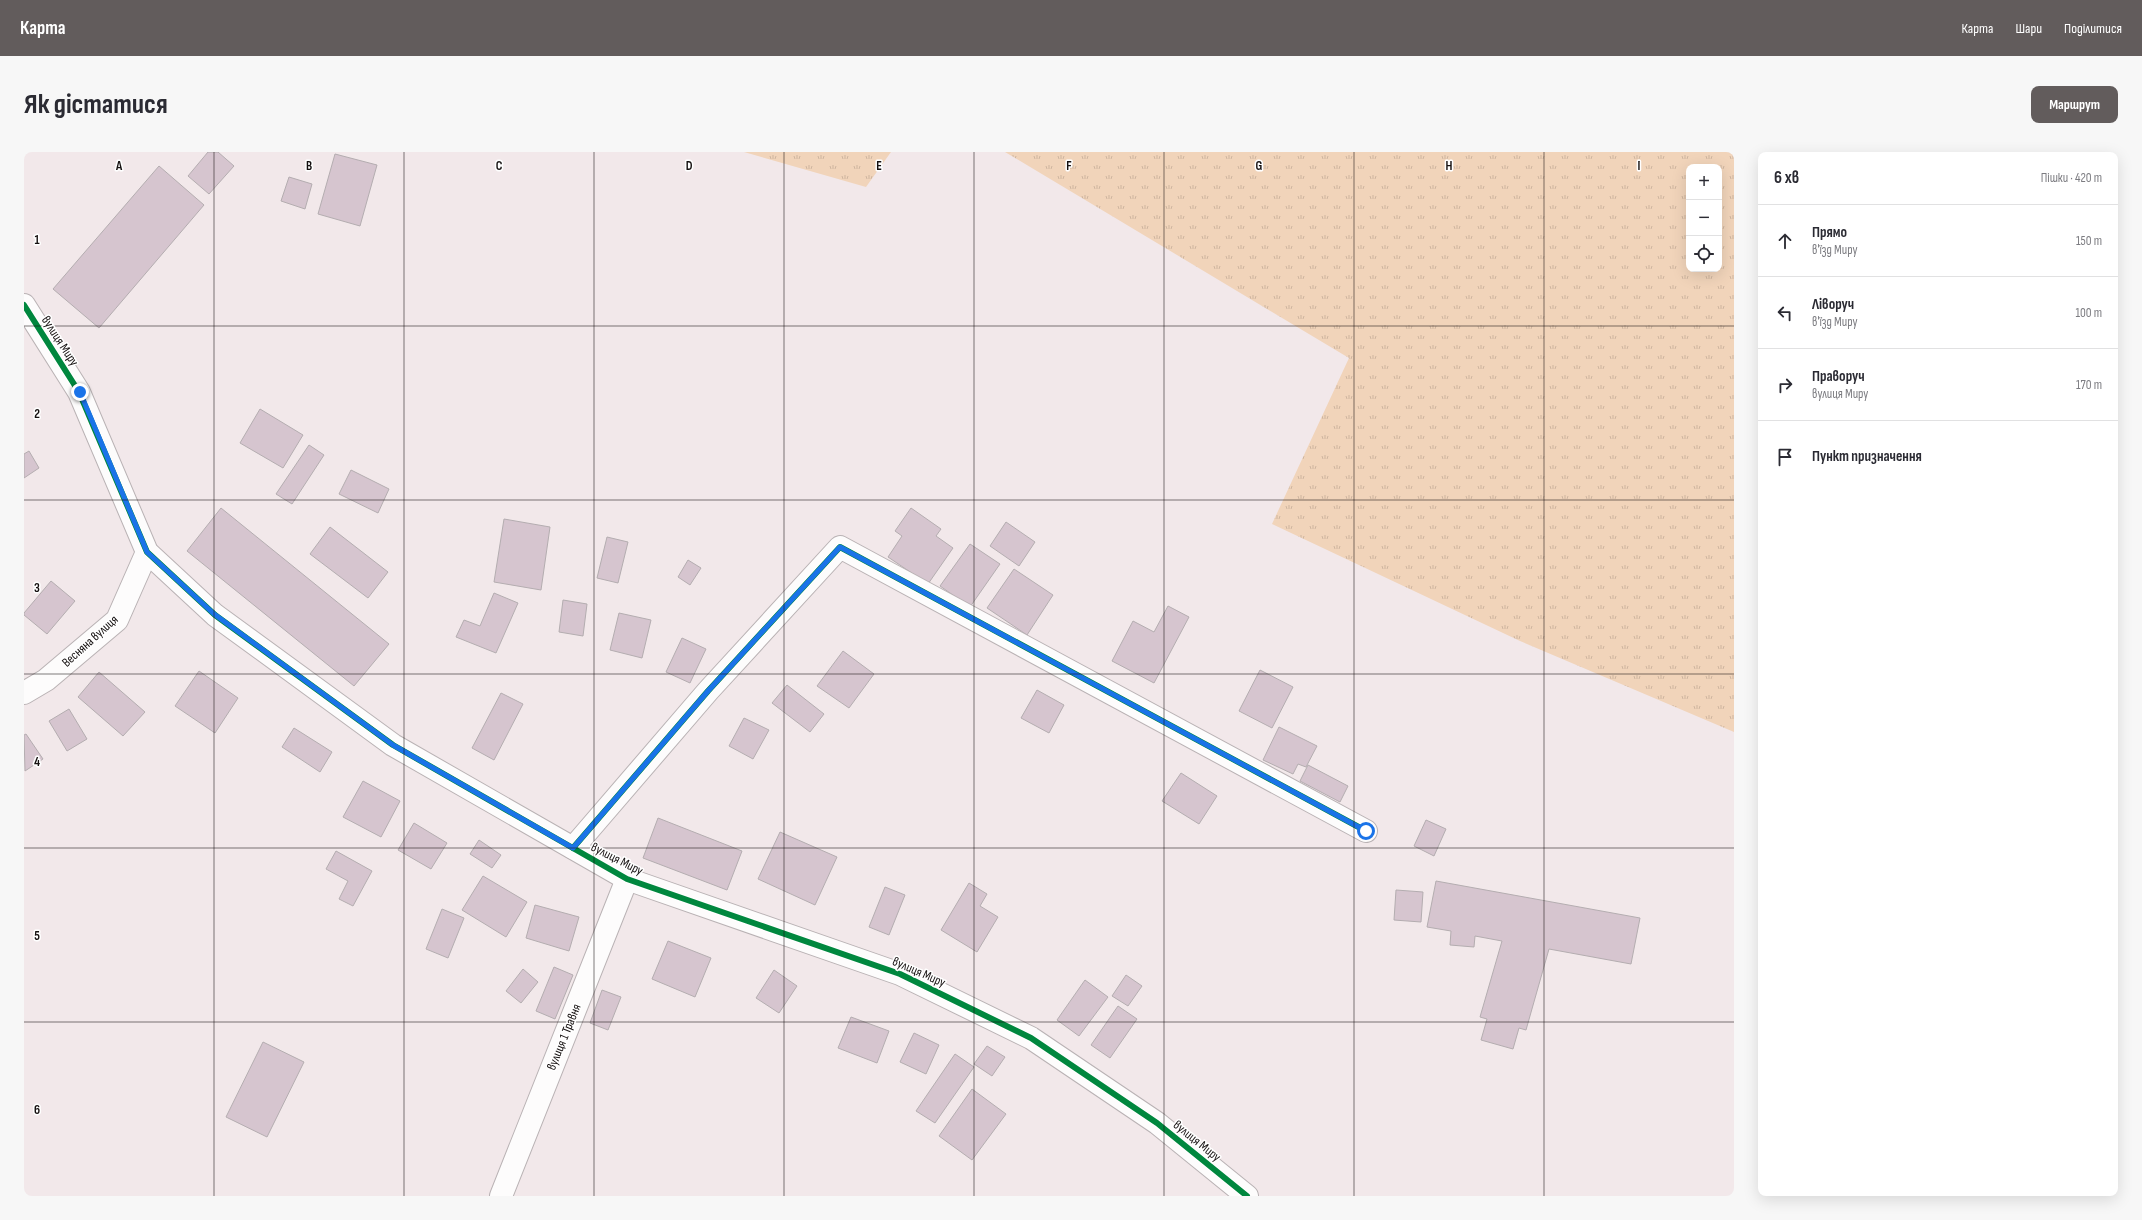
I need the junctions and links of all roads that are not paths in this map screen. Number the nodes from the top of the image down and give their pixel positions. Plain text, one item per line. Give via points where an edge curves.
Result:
1 (24, 305) edge
2 (147, 552) junction
3 (24, 693) edge
4 (1366, 831) dead end
5 (573, 848) junction
6 (627, 879) junction
7 (501, 1196) edge
8 (1248, 1196) edge

1 - 2 street, вулиця Миру via 80,392
2 - 3 street, Весняна вулиця via 117,620 46,680
2 - 5 street, вулиця Миру via 214,614 393,745
4 - 5 street via 840,547 708,691
5 - 6 street, вулиця Миру
6 - 7 street, вулиця 1 Травня
6 - 8 street, вулиця Миру via 900,974 1031,1038 1157,1123

